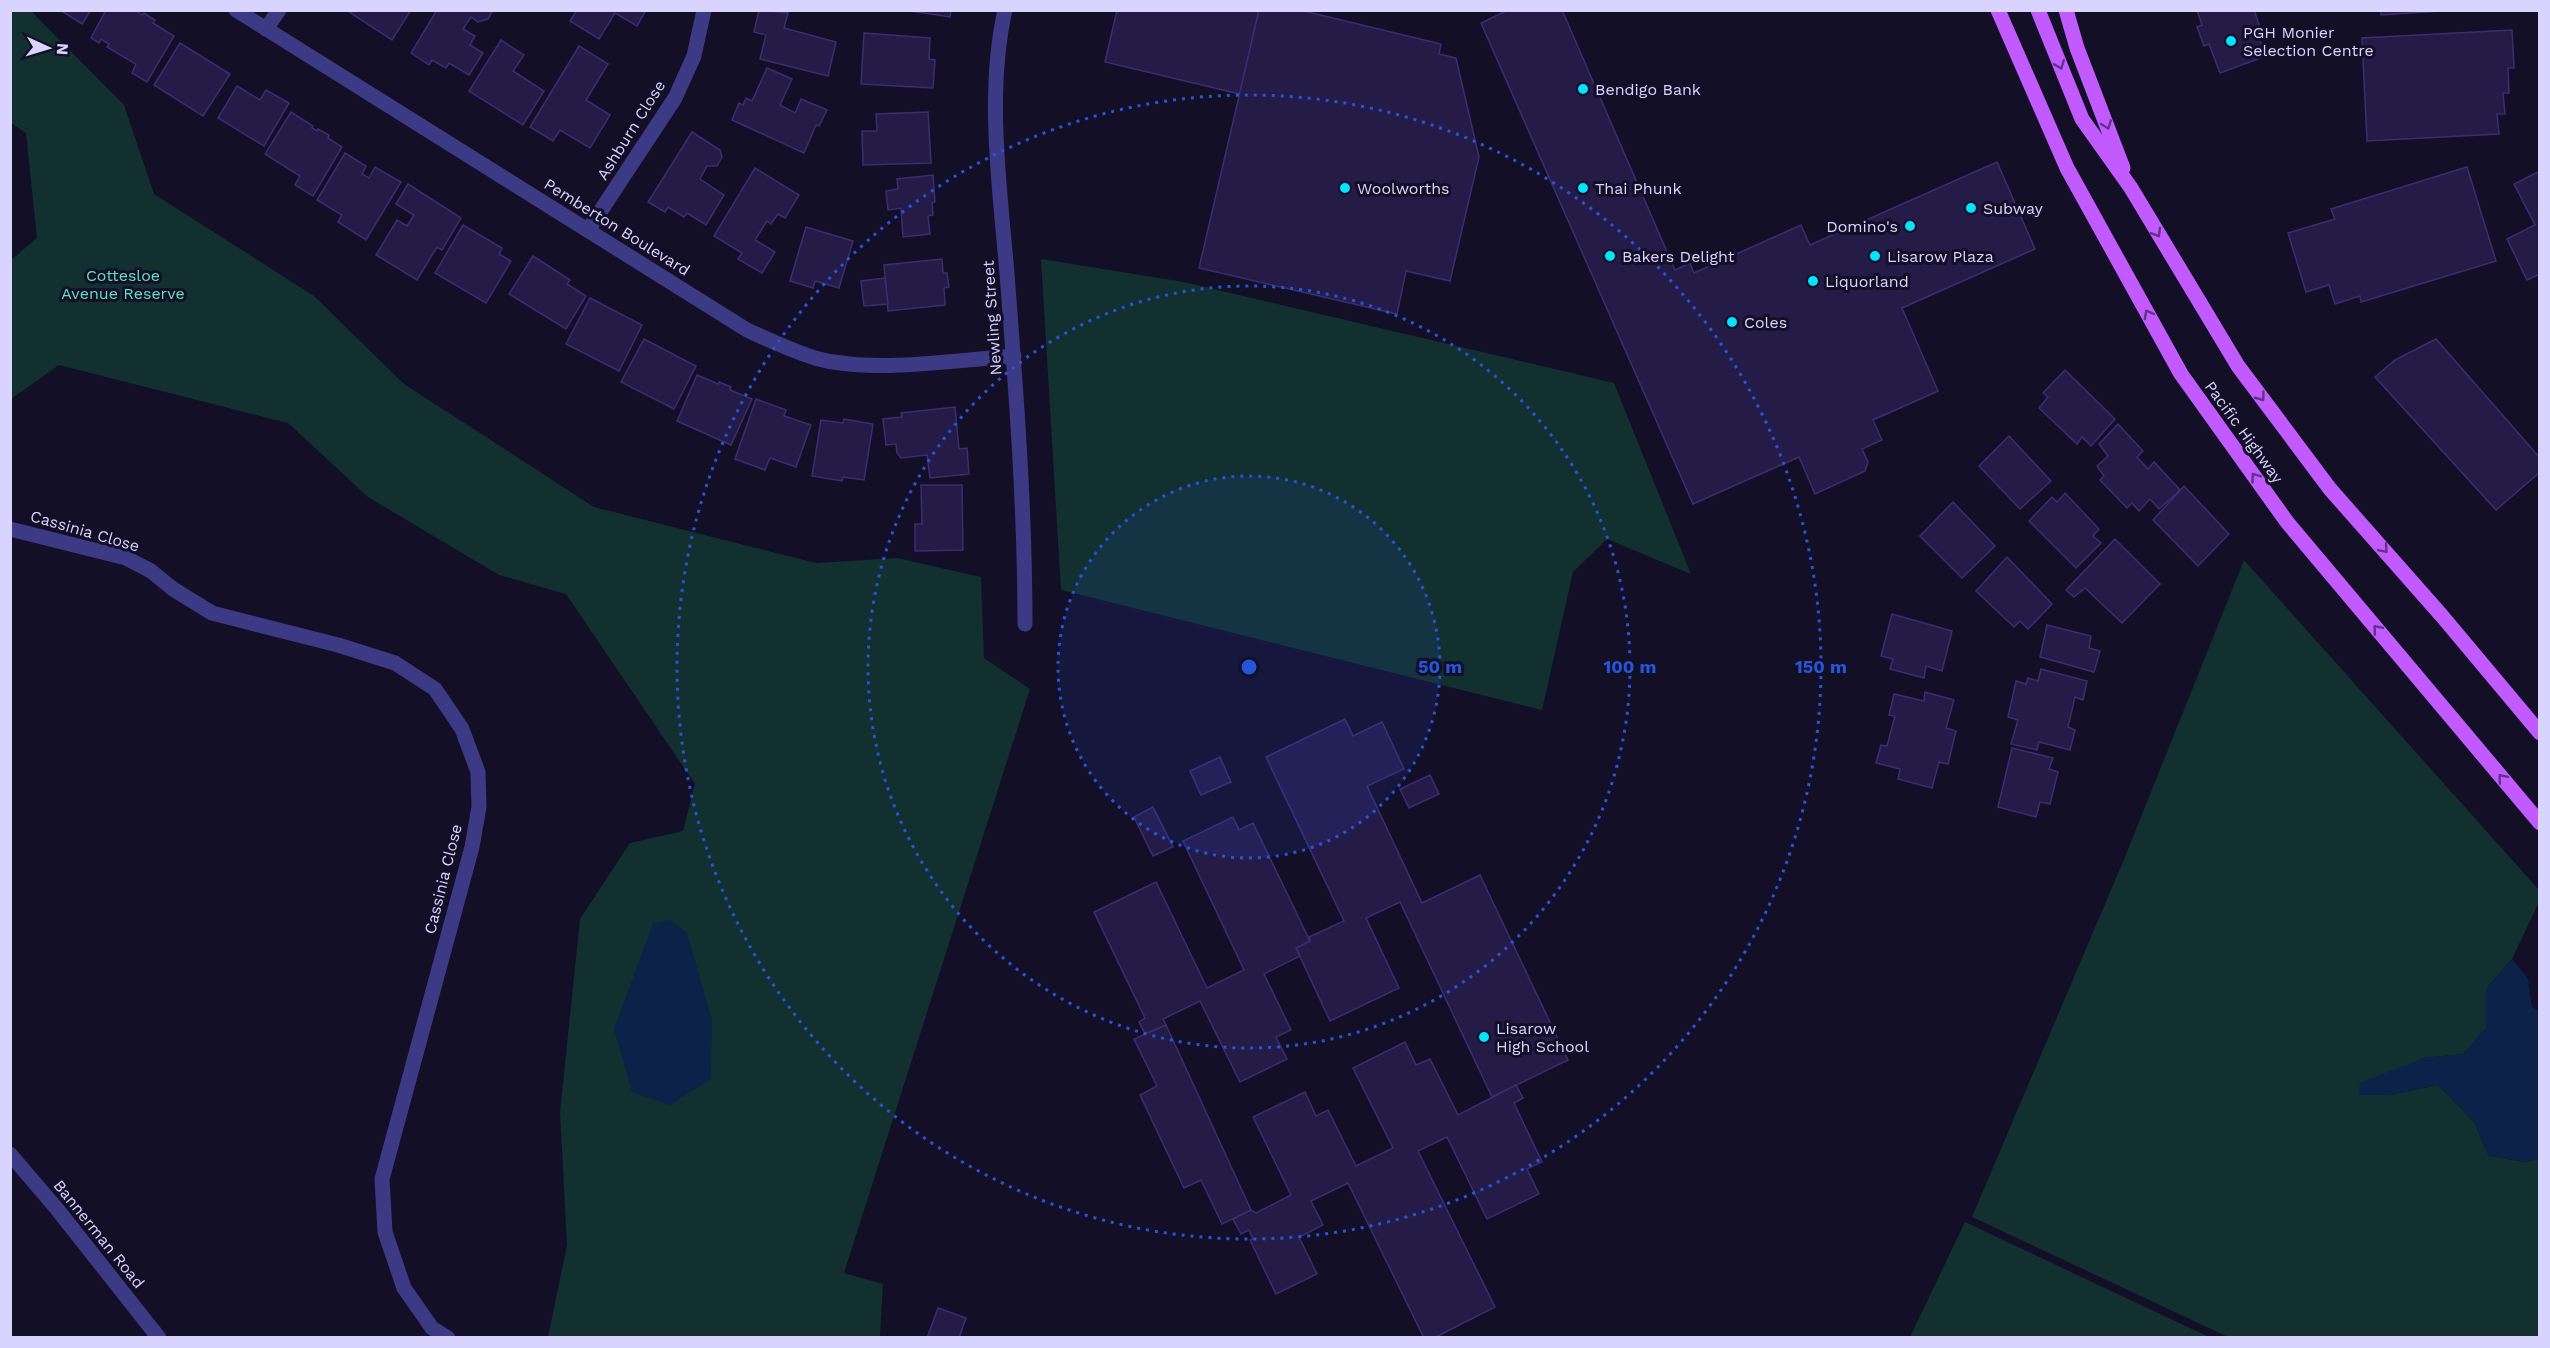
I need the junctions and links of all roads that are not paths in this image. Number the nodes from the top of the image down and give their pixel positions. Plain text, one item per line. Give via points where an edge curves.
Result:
1 (236, 10) edge
2 (279, 10) edge
3 (704, 10) edge
4 (1005, 10) edge
5 (1998, 10) edge
6 (2038, 10) edge
7 (2066, 10) edge
8 (266, 29) junction
9 (2131, 188) junction
10 (588, 230) junction
11 (1014, 356) junction
12 (10, 529) edge
13 (1025, 624) dead end
14 (2540, 733) edge
15 (2540, 823) edge
16 (10, 1154) edge
17 (159, 1338) edge
18 (448, 1338) edge

1 - 8 street, Pemberton Boulevard
2 - 8 street
3 - 10 street, Ashburn Close via 694,56 675,98
4 - 11 street, Newling Street via 999,36 996,133
15 -> 5 main road, Pacific Highway via 2287,522 2181,374 2067,168
6 -> 9 main road, Pacific Highway via 2082,119
7 -> 9 main road
8 - 10 street, Pemberton Boulevard
9 -> 14 main road, Pacific Highway via 2238,366 2330,489
10 - 11 street, Pemberton Boulevard via 747,330 817,358 895,364
11 - 13 street, Newling Street via 1025,540
12 - 18 street, Cassinia Close via 126,558 212,613 394,663 435,688 462,729 478,772 479,807 472,847 382,1179 385,1232 404,1288 432,1328
16 - 17 street, Bannerman Road

